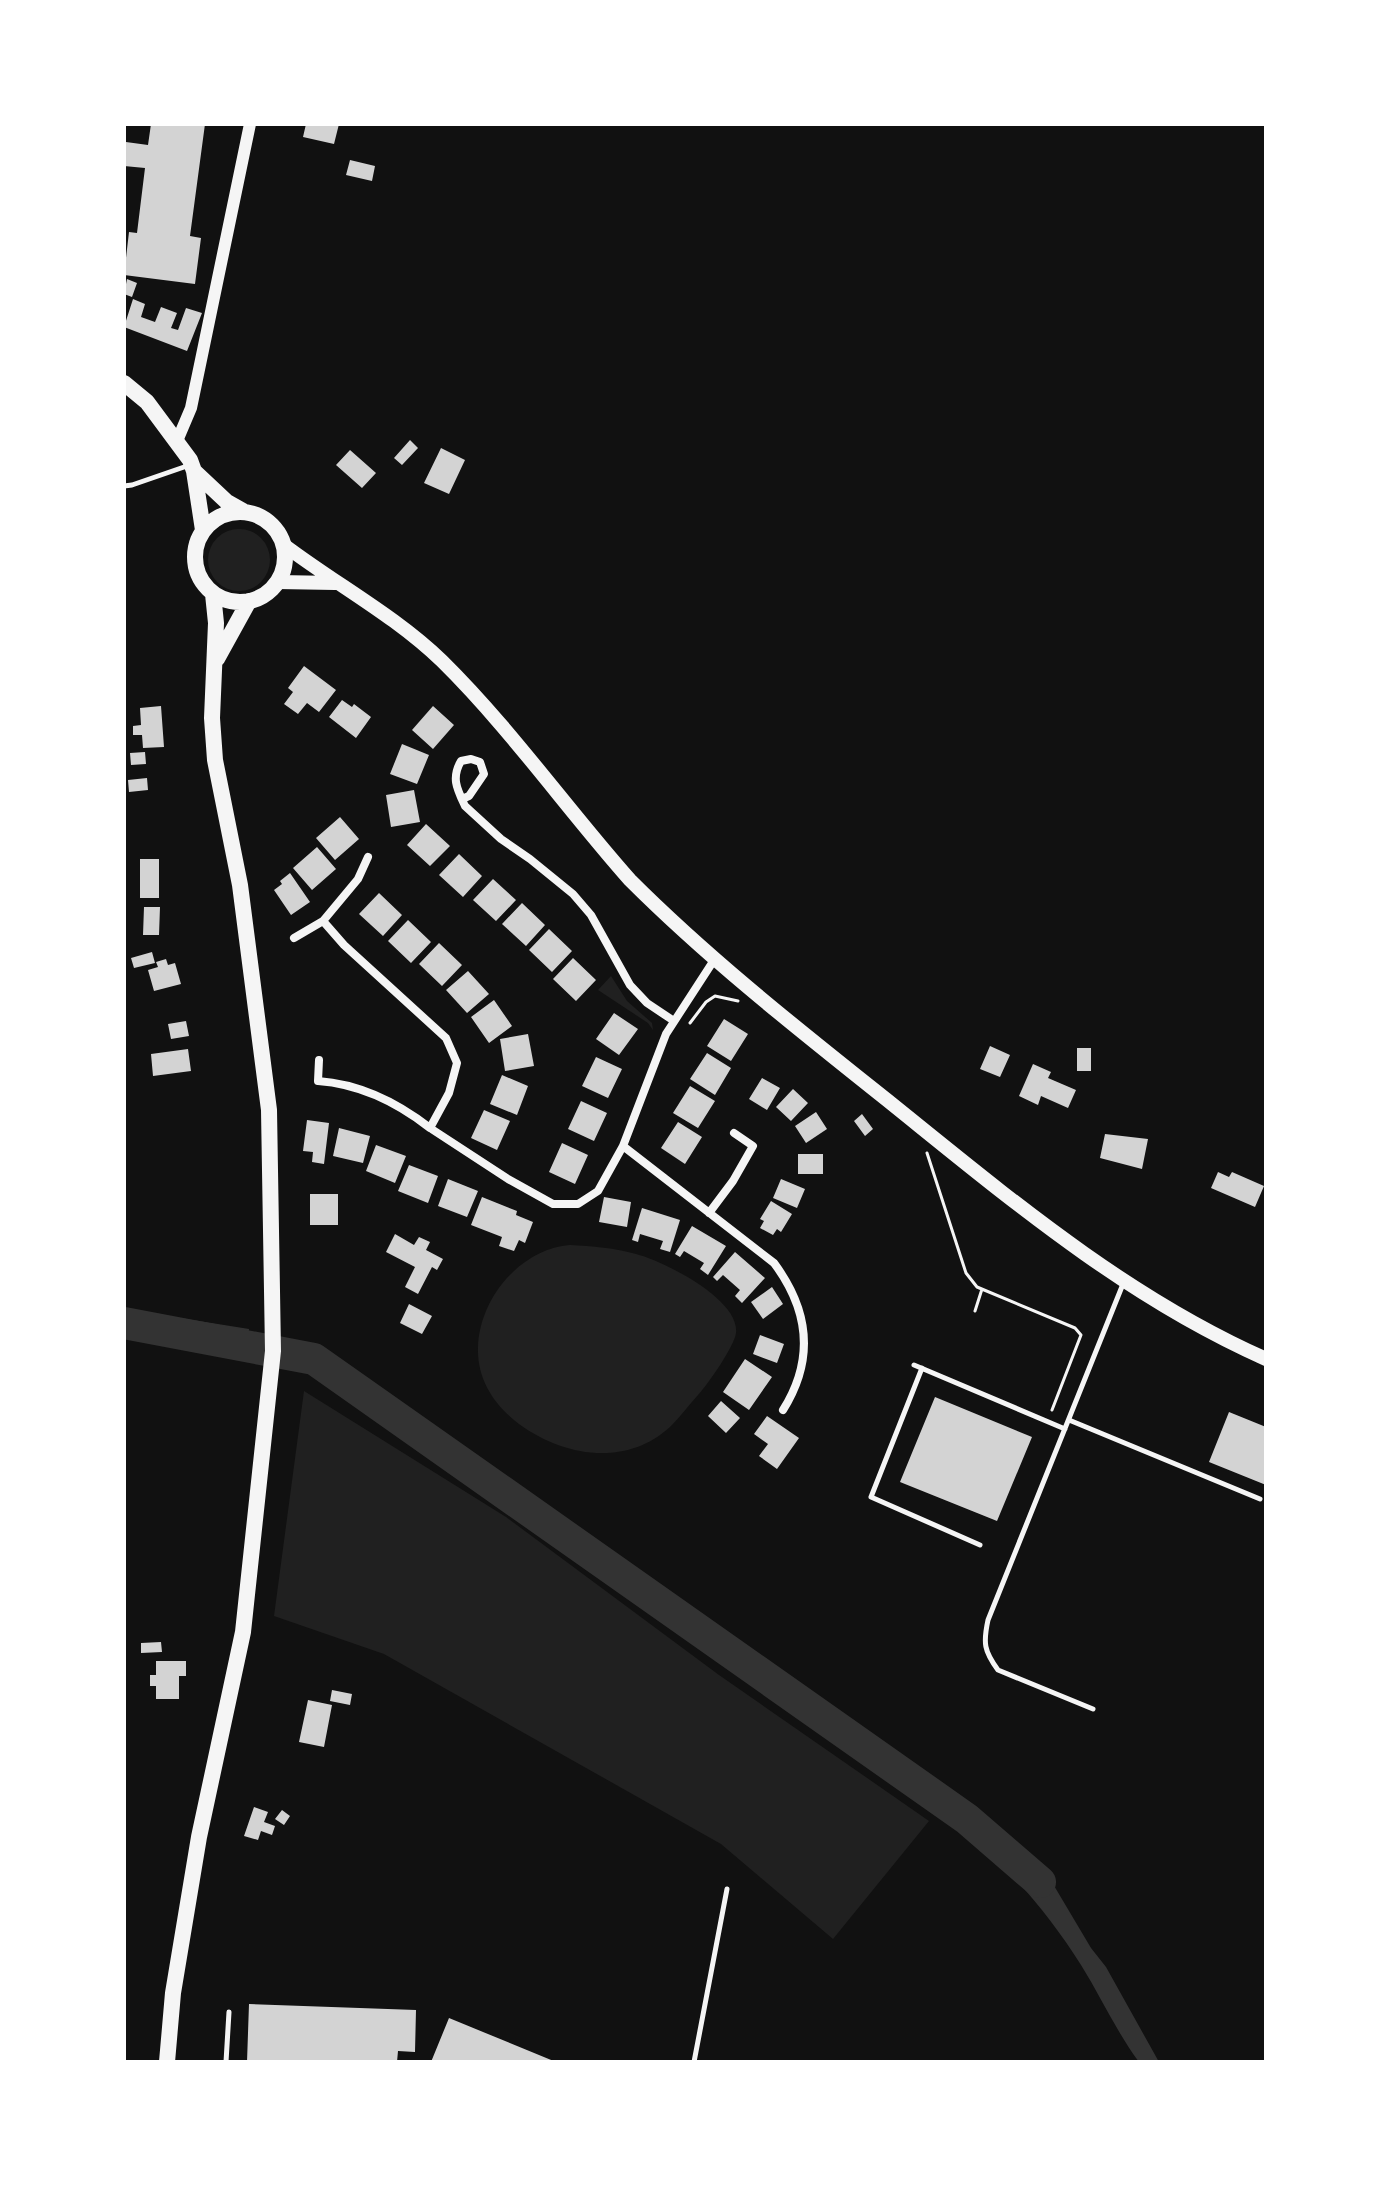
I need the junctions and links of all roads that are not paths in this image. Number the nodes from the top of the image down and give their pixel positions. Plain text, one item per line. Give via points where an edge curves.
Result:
1 (250, 124) edge
2 (124, 383) edge
3 (177, 441) junction
4 (193, 468) junction
5 (124, 486) edge
6 (243, 511) junction
7 (203, 530) junction
8 (284, 545) junction
9 (278, 582) junction
10 (335, 583) junction
11 (213, 594) junction
12 (249, 601) junction
13 (215, 663) junction
14 (462, 799) junction
15 (368, 857) dead end
16 (323, 921) junction
17 (294, 938) dead end
18 (716, 957) junction
19 (674, 1021) junction
20 (319, 1060) dead end
21 (430, 1128) junction
22 (734, 1133) dead end
23 (623, 1146) junction
24 (709, 1213) junction
25 (1124, 1282) junction
26 (1266, 1359) edge
27 (914, 1365) dead end
28 (922, 1368) junction
29 (783, 1410) dead end
30 (1069, 1420) junction
31 (1065, 1429) junction
32 (1260, 1499) dead end
33 (980, 1545) dead end
34 (1093, 1709) dead end
35 (727, 1889) dead end
36 (229, 2012) dead end
37 (167, 2062) edge
38 (226, 2062) edge
39 (694, 2062) edge

1 - 3 street via 191,408
2 - 3 main road via 147,402
3 - 4 main road
4 - 5 lane
4 - 6 main road
4 - 7 main road
6 - 7 main road via 214,519
6 - 8 main road via 269,522
7 - 11 main road via 196,543 196,571
8 - 9 main road
8 - 10 main road
9 - 10 main road
9 - 12 main road
10 - 18 main road via 404,627 443,662 630,880
11 - 12 main road
11 - 13 main road
12 - 13 main road
13 - 37 main road via 215,760 242,899 269,1110 273,1351 243,1632 199,1837
14 - 14 street via 454,772 461,761 480,762 484,774
14 - 19 street via 501,839 573,894 591,915 630,985
15 - 16 street via 358,879
16 - 17 street
16 - 21 street via 446,1038 457,1063 449,1093
18 - 19 street
18 - 25 main road via 1017,1205
19 - 23 street
20 - 21 street via 318,1081 391,1101
21 - 23 street via 553,1204 578,1204 598,1191
22 - 24 street via 753,1146
23 - 24 street
24 - 29 street via 774,1263 792,1286 801,1310 803,1351 794,1391
25 - 26 main road
25 - 30 lane
27 - 28 lane
28 - 31 lane
28 - 33 lane via 871,1497
30 - 31 lane
30 - 32 lane
31 - 34 lane via 984,1640 998,1670
35 - 39 lane
36 - 38 lane

